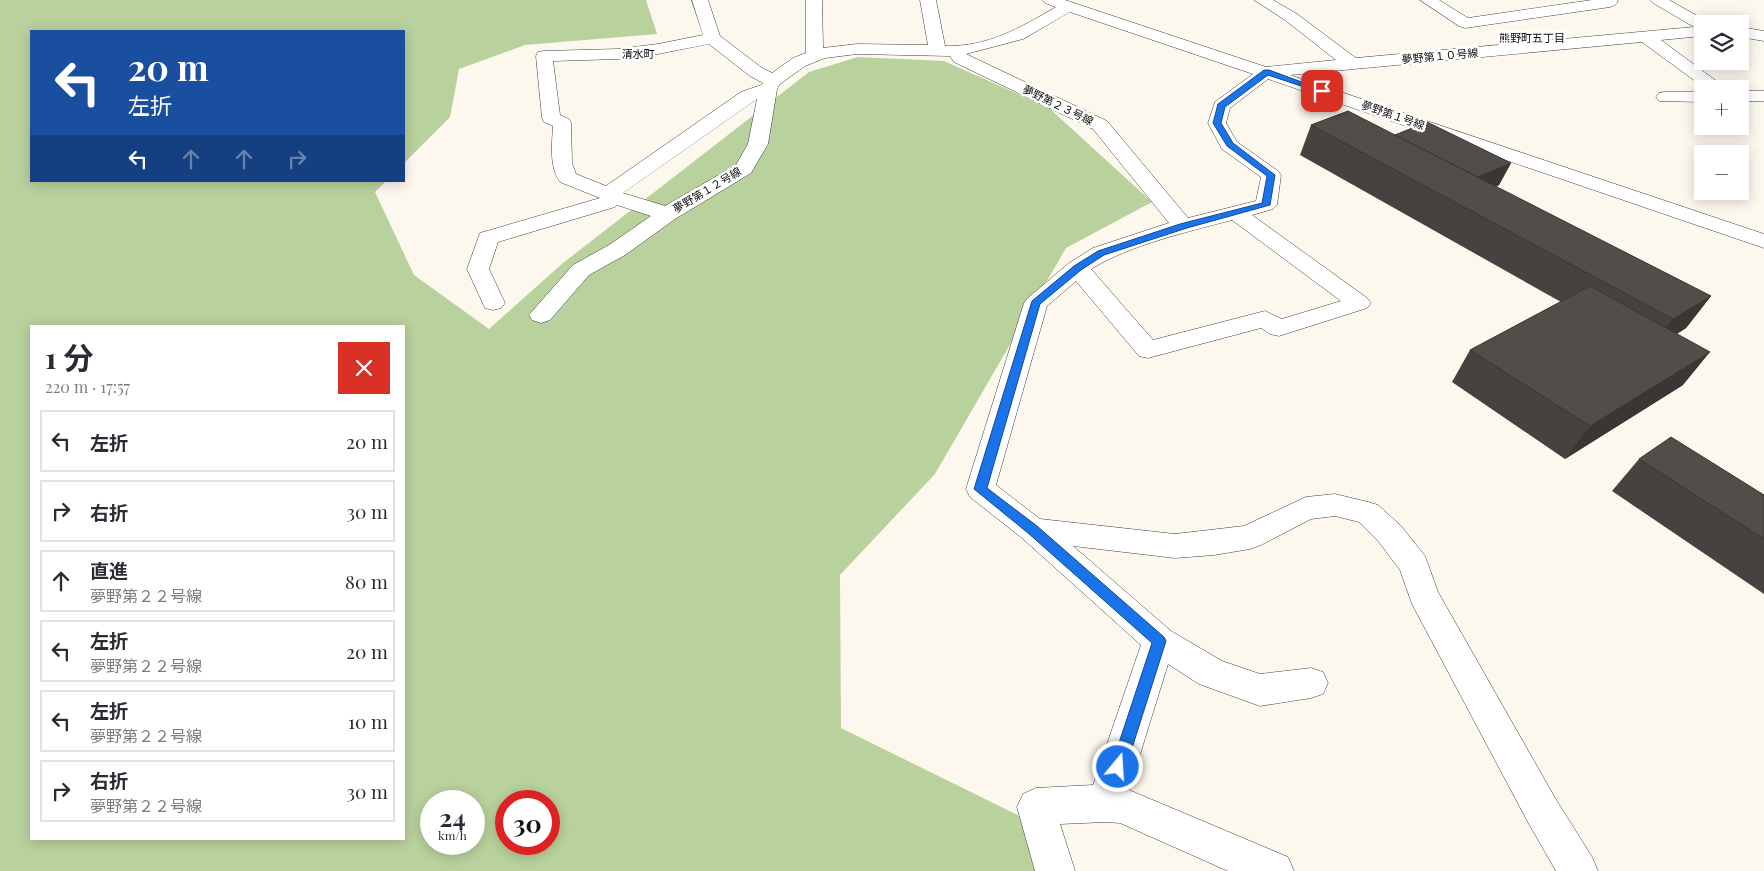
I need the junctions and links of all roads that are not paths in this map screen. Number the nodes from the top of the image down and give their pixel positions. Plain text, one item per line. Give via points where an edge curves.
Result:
1 (700, 0) edge
2 (814, 0) edge
3 (928, 0) edge
4 (1050, 0) edge
5 (1262, 0) edge
6 (1428, 0) edge
7 (1609, 0) edge
8 (1658, 0) edge
9 (1068, 6) junction
10 (1694, 20) edge
11 (1694, 33) edge
12 (1749, 34) edge
13 (1764, 36) edge
14 (1646, 37) junction
15 (712, 38) junction
16 (937, 50) junction
17 (956, 51) junction
18 (815, 56) junction
19 (1352, 64) junction
20 (1267, 72) junction
21 (1706, 80) edge
22 (771, 85) junction
23 (1694, 96) edge
24 (1749, 96) edge
25 (1764, 96) edge
26 (1665, 97) dead end
27 (612, 196) junction
28 (1236, 213) junction
29 (667, 214) junction
30 (1184, 226) junction
31 (1764, 241) edge
32 (1077, 268) junction
33 (493, 302) dead end
34 (541, 315) dead end
35 (1033, 530) junction
36 (1159, 641) junction
37 (1311, 683) dead end
38 (1106, 803) junction
39 (1054, 871) edge
40 (1274, 871) edge
41 (1578, 871) edge

1 - 15 street
2 - 18 street
3 - 16 street
4 - 9 street, 夢野第１号線
5 - 19 street via 1291,17
6 - 7 street via 1465,23
8 - 10 street
9 - 17 street via 1017,36
9 - 20 street, 夢野第１号線
11 - 14 street, 夢野第１０号線
12 - 13 street
14 - 19 street, 夢野第１０号線
14 - 21 street
15 - 22 street
15 - 27 street via 618,54 544,56 551,118 562,123 562,163 567,178
16 - 17 street
16 - 18 street via 856,49
17 - 30 street, 夢野第２３号線 via 960,58 1100,125
18 - 22 street via 799,62
19 - 20 street, 夢野第１０号線
20 - 28 street via 1221,106 1217,123 1230,145 1271,175 1266,205
20 - 31 street, 夢野第１号線
22 - 27 street via 747,96 615,188
22 - 29 street, 夢野第１２号線 via 758,144 744,169
23 - 26 street
24 - 25 street
27 - 29 street
27 - 33 street via 608,203 488,238 478,269
28 - 30 street
28 - 32 street via 1359,303 1279,328 1265,318 1148,350
29 - 34 street, 夢野第１２号線 via 617,250 581,270
30 - 32 street via 1101,253
32 - 35 street via 1036,303 980,489
35 - 36 street
35 - 41 street via 1175,546 1250,538 1306,508 1334,505 1368,513 1390,534 1414,565 1424,596
36 - 37 street via 1211,673 1260,690
36 - 38 street
38 - 39 street via 1036,807
38 - 40 street via 1121,805

